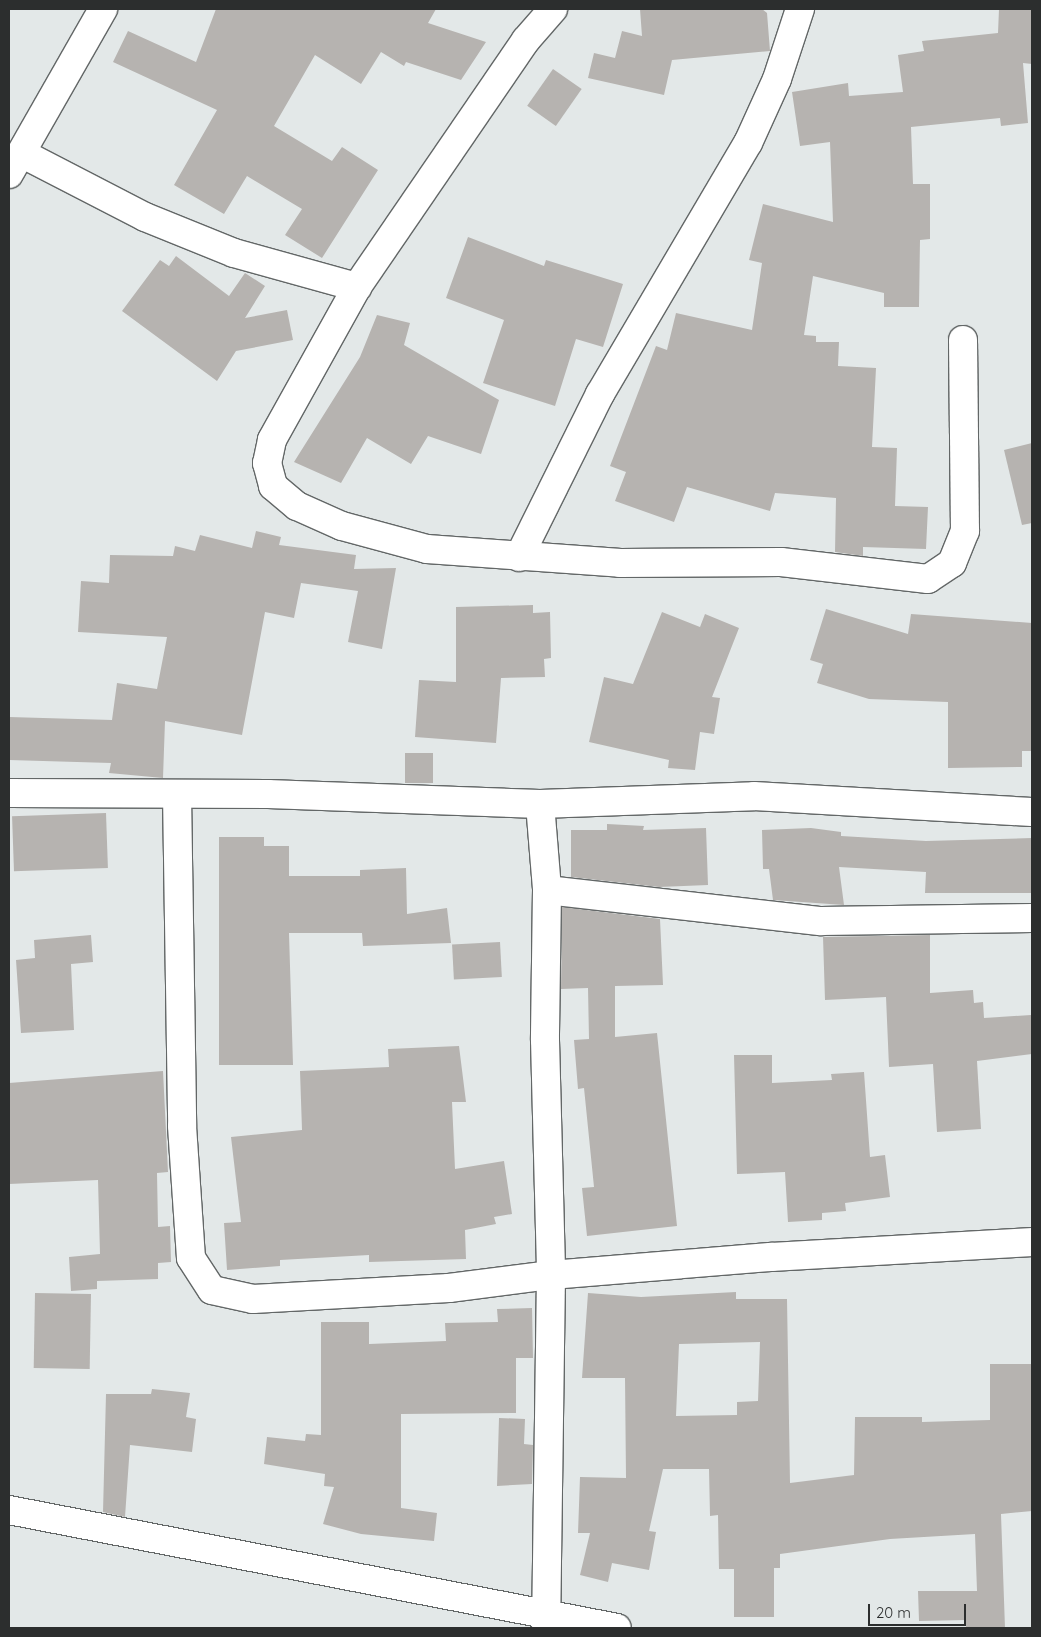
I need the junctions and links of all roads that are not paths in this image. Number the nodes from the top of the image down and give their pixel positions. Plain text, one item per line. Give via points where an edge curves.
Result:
1 (103, 9) edge
2 (553, 9) edge
3 (800, 9) edge
4 (16, 164) edge
5 (357, 287) junction
6 (963, 340) dead end
7 (519, 557) junction
8 (9, 793) edge
9 (177, 794) junction
10 (540, 804) junction
11 (1032, 812) edge
12 (547, 890) junction
13 (1032, 918) edge
14 (1032, 1242) edge
15 (551, 1275) junction
16 (9, 1510) edge
17 (546, 1620) edge
18 (617, 1628) edge

1 - 4 street
2 - 5 street via 526,40
3 - 7 street via 777,79 748,143 600,394
4 - 5 street via 234,253
5 - 7 street via 272,440 267,463 272,486 297,506 342,526 427,549
6 - 7 street via 965,531 952,563 928,579 781,562 620,563
8 - 9 street
9 - 10 street
9 - 15 street via 182,1135 191,1258 212,1290 253,1299 448,1288
10 - 11 street via 754,796
10 - 12 street
12 - 13 street via 821,922
12 - 15 street via 545,1040
14 - 15 street via 921,1246
15 - 17 street
16 - 17 street
17 - 18 street

